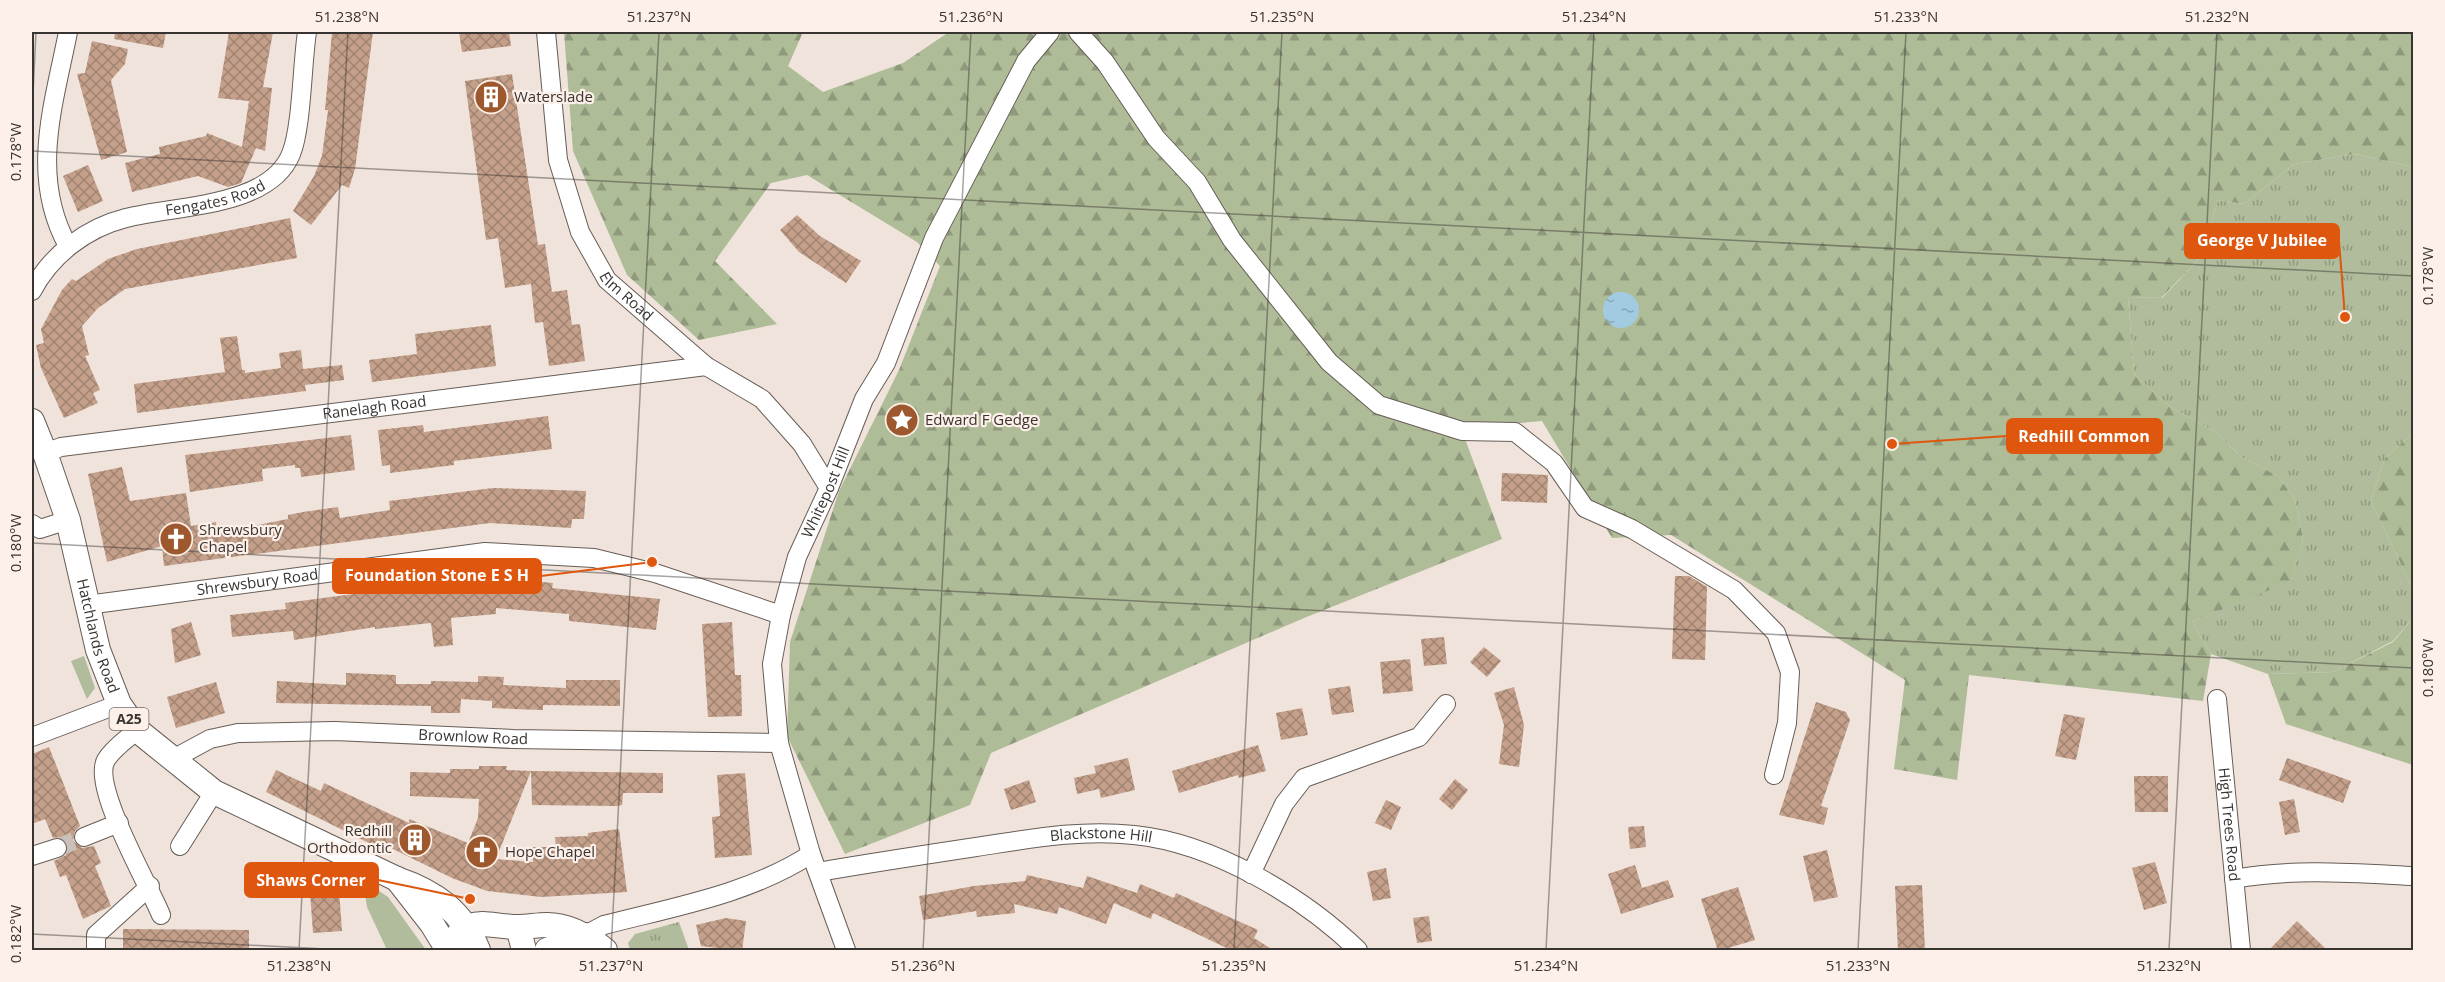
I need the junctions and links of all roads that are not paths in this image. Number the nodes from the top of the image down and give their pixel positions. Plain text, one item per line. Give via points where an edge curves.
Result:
1 (68, 32) edge
2 (307, 32) edge
3 (546, 32) edge
4 (1050, 32) edge
5 (1078, 32) edge
6 (68, 246) junction
7 (32, 291) edge
8 (706, 366) junction
9 (32, 421) edge
10 (45, 453) junction
11 (829, 488) junction
12 (68, 520) junction
13 (32, 524) edge
14 (87, 605) junction
15 (781, 615) junction
16 (2217, 699) dead end
17 (119, 704) junction
18 (1446, 704) dead end
19 (137, 730) junction
20 (32, 737) edge
21 (779, 743) junction
22 (174, 759) junction
23 (1774, 775) dead end
24 (214, 792) junction
25 (119, 823) junction
26 (84, 837) tunnel mouth
27 (180, 846) dead end
28 (57, 848) tunnel mouth
29 (811, 854) junction
30 (32, 856) edge
31 (818, 872) junction
32 (1251, 874) junction
33 (2414, 876) edge
34 (397, 879) junction
35 (2234, 879) junction
36 (150, 886) junction
37 (161, 915) dead end
38 (465, 927) junction
39 (518, 927) junction
40 (585, 934) junction
41 (96, 951) edge
42 (448, 951) edge
43 (478, 951) edge
44 (525, 951) edge
45 (547, 951) edge
46 (604, 951) edge
47 (846, 951) edge
48 (1358, 951) edge
49 (2241, 951) edge

1 - 6 street via 46,150 49,200
2 - 6 street, Fengates Road via 291,154 273,180 226,200 125,218
3 - 8 street, Elm Road via 558,160 580,232 607,280
4 - 11 street, Whitepost Hill via 1026,61 934,238 886,363 864,399
5 - 23 street via 1105,62 1156,138 1197,182 1232,240 1329,362 1379,405 1462,431 1515,432 1554,463 1585,508 1632,529 1734,590 1776,633 1790,672 1787,723
6 - 7 street, Fengates Road
8 - 10 street, Ranelagh Road via 62,447
8 - 11 street, Elm Road via 762,399 802,444
9 - 10 main road, Hatchlands Road / A25
10 - 12 main road, Hatchlands Road / A25
11 - 15 street, Whitepost Hill via 797,557
12 - 13 street via 40,529
12 - 14 main road, Hatchlands Road / A25
14 - 15 street, Shrewsbury Road via 485,552 594,558 655,573
14 - 17 main road, Hatchlands Road / A25 via 98,650
15 - 21 street, Whitepost Hill via 772,664
16 - 35 street, High Trees Road
17 - 19 main road, Hatchlands Road / A25
17 - 20 street
18 - 32 street via 1419,737 1304,778 1284,804
19 - 22 main road, Hatchlands Road / A25
19 - 25 street via 106,760 102,774
21 - 22 street, Brownlow Road via 513,739 346,731 238,733 210,739
21 - 29 street, Whitepost Hill
22 - 24 main road, Hatchlands Road / A25
24 - 27 street
24 - 34 main road, Hatchlands Road / A25
25 - 26 street
25 - 36 street
28 - 30 street
29 - 31 street, Whitepost Hill
29 - 40 street via 737,889 604,925
31 - 32 street, Blackstone Hill via 1077,832 1136,835 1185,845
31 - 47 street, Whitepost Hill
32 - 48 street, Blackstone Hill via 1299,902
33 - 35 street via 2267,873
34 - 38 main road, Hatchlands Road / A25 via 426,889 446,904
34 - 42 main road, Hatchlands Road / A25
35 - 49 street, High Trees Road
36 - 37 street
36 - 41 street via 96,935
38 - 39 main road via 488,922
38 - 42 main road, Hatchlands Road
38 - 43 main road, Hatchlands Road / A25
39 - 40 main road via 549,924
39 - 44 main road
40 - 45 main road
40 - 46 main road

